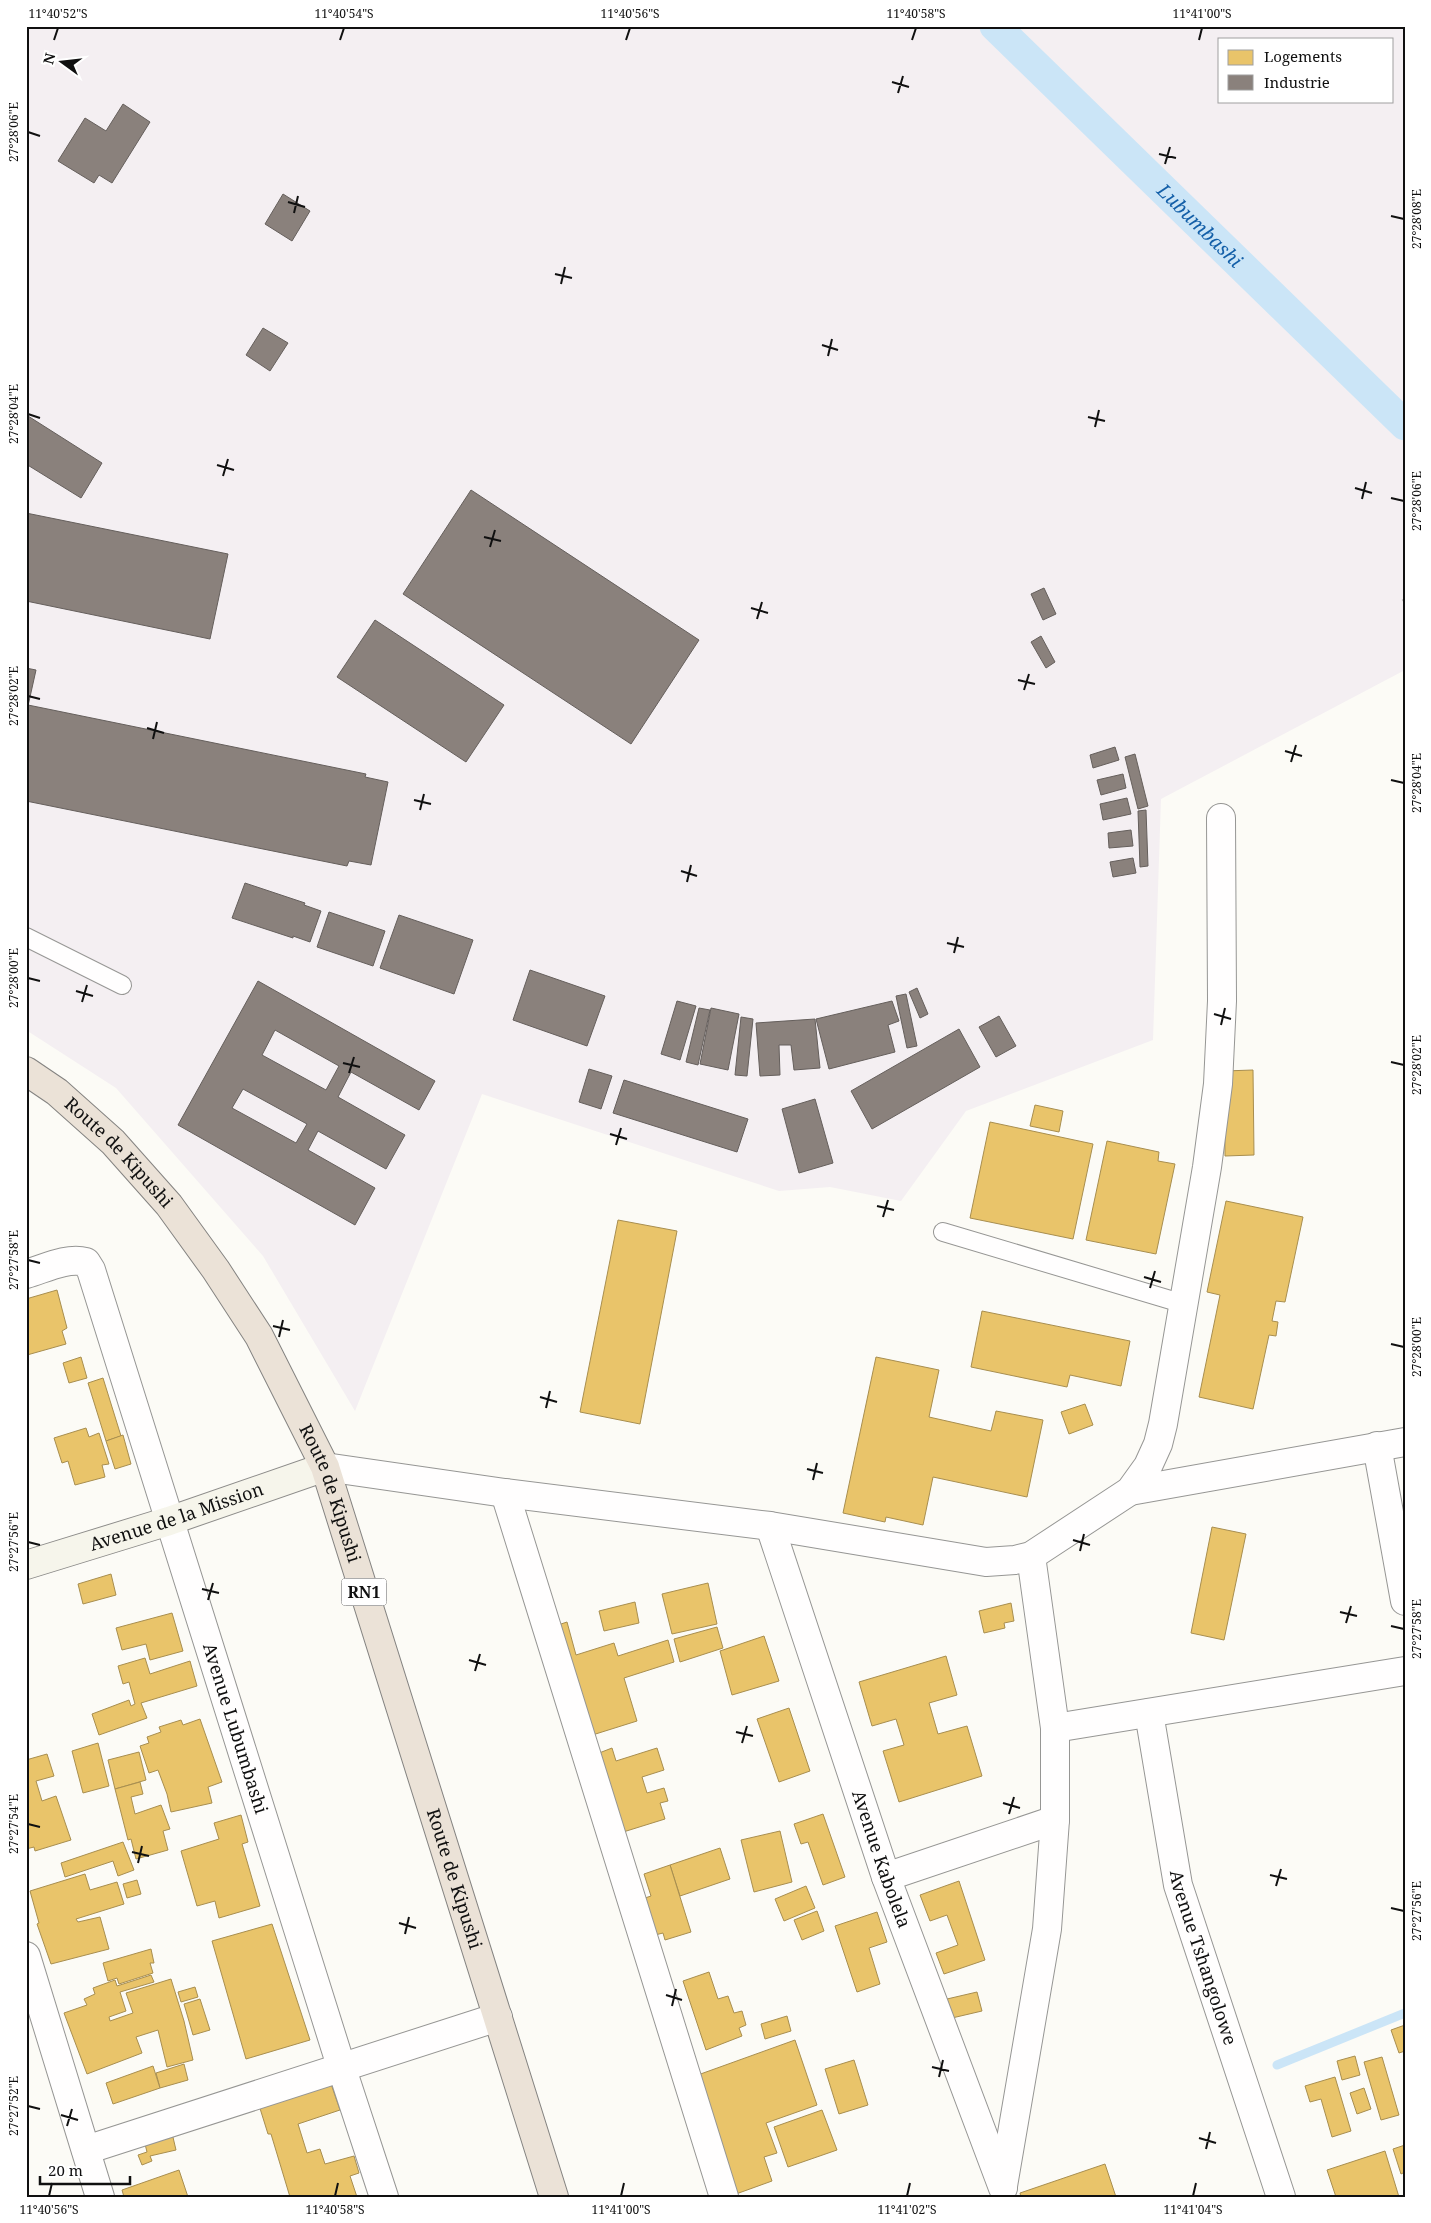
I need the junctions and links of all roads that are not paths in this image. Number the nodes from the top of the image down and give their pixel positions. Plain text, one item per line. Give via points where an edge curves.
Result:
1 (1221, 818) dead end
2 (26, 937) edge
3 (122, 985) dead end
4 (26, 1071) edge
5 (943, 1232) dead end
6 (26, 1274) edge
7 (1184, 1304) junction
8 (1405, 1442) edge
9 (1377, 1446) junction
10 (325, 1467) junction
11 (1130, 1491) junction
12 (505, 1493) junction
13 (169, 1521) junction
14 (770, 1526) junction
15 (1031, 1556) junction
16 (26, 1565) edge
17 (1405, 1601) edge
18 (1405, 1671) edge
19 (1149, 1713) junction
20 (1055, 1728) junction
21 (1055, 1820) junction
22 (886, 1878) junction
23 (26, 1956) edge
24 (498, 2017) junction
25 (341, 2066) junction
26 (86, 2150) junction
27 (1002, 2193) edge
28 (100, 2197) edge
29 (384, 2197) edge
30 (554, 2197) edge
31 (724, 2197) edge
32 (1280, 2197) edge

1 - 7 street via 1222,1001 1218,1084
2 - 3 lane
4 - 10 highway, Route de Kipushi / RN1 via 57,1092 113,1142 169,1205 260,1336
5 - 7 lane
6 - 13 street, Avenue Lubumbashi via 67,1261 86,1262 91,1270
7 - 11 street via 1158,1444 1148,1466
8 - 9 street
9 - 11 street
9 - 17 street
10 - 12 street
10 - 13 street, Avenue de la Mission
10 - 24 highway, Route de Kipushi / RN1
11 - 15 street
12 - 14 street
12 - 31 street
13 - 16 street, Avenue de la Mission
13 - 25 street, Avenue Lubumbashi
14 - 15 street via 986,1562
14 - 22 street, Avenue Kabolela
15 - 20 street
18 - 19 street
19 - 20 street
19 - 32 street, Avenue Tshangolowe via 1178,1885
20 - 21 street
21 - 22 street
21 - 27 street via 1047,1929
22 - 27 street, Avenue Kabolela
23 - 26 street
24 - 25 street
24 - 30 highway, Route de Kipushi / RN1
25 - 26 street
25 - 29 street, Avenue Lubumbashi
26 - 28 street

